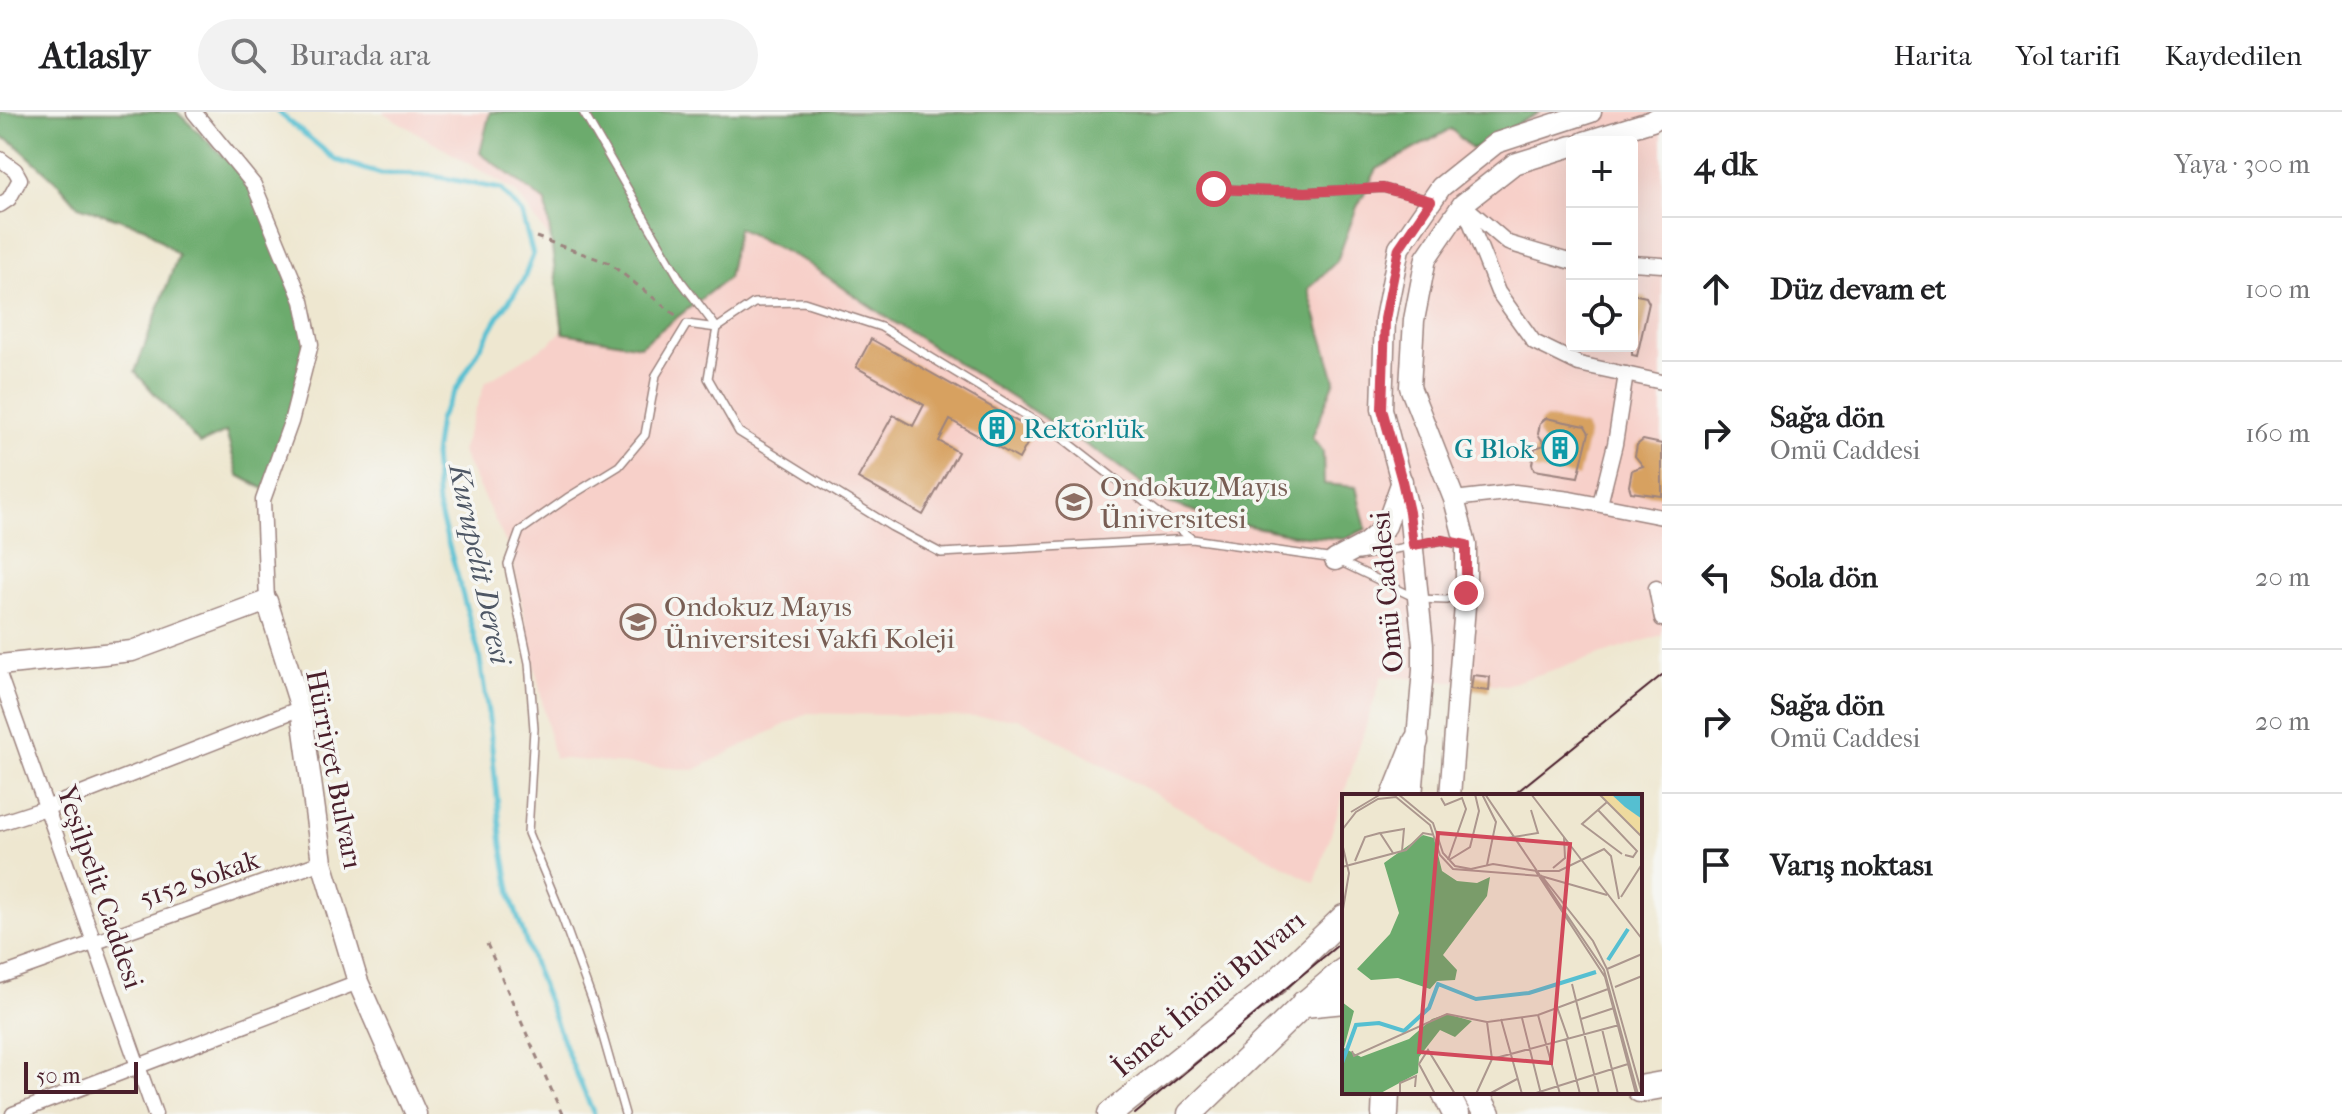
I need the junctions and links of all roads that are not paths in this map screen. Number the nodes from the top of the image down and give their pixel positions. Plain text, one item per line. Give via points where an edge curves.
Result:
1 (194, 112) edge
2 (583, 112) edge
3 (1591, 112) edge
4 (1662, 115) edge
5 (1603, 136) edge
6 (1566, 148) edge
7 (0, 159) edge
8 (1214, 189) dead end
9 (1431, 201) junction
10 (1463, 204) junction
11 (0, 205) edge
12 (1566, 260) edge
13 (1638, 263) edge
14 (1662, 265) edge
15 (717, 328) junction
16 (1626, 374) junction
17 (1662, 382) edge
18 (1402, 481) junction
19 (1454, 499) junction
20 (1600, 504) junction
21 (1662, 517) edge
22 (1192, 539) junction
23 (1413, 545) junction
24 (1466, 545) junction
25 (1335, 560) junction
26 (1656, 588) dead end
27 (1466, 593) junction
28 (1418, 599) junction
29 (267, 601) junction
30 (1662, 619) edge
31 (0, 665) edge
32 (0, 677) edge
33 (301, 708) junction
34 (1416, 741) junction
35 (1395, 794) edge
36 (1412, 794) edge
37 (1450, 794) edge
38 (46, 808) junction
39 (0, 823) edge
40 (322, 862) junction
41 (1337, 923) edge
42 (93, 943) junction
43 (1342, 972) edge
44 (0, 976) edge
45 (358, 982) junction
46 (1342, 1000) edge
47 (1304, 1004) junction
48 (136, 1067) junction
49 (1662, 1085) edge
50 (1642, 1089) edge
51 (1386, 1094) edge
52 (1446, 1094) edge
53 (1476, 1094) edge
54 (1193, 1109) edge
55 (13, 1114) edge
56 (155, 1114) edge
57 (416, 1114) edge
58 (625, 1114) edge
59 (1112, 1114) edge
60 (1385, 1114) edge
61 (1456, 1114) edge
62 (1487, 1114) edge

1 - 29 street via 254,185 302,301 311,344 263,500
2 - 15 lane via 681,281
3 - 9 street, Omü Caddesi via 1496,143
4 - 5 street
6 - 10 street via 1514,164
7 - 11 street via 20,179
8 - 9 lane via 1383,188
9 - 18 street, Omü Caddesi via 1399,248 1385,319 1382,409
10 - 12 street via 1508,243
10 - 16 street via 1498,292 1534,342 1579,364
10 - 19 street via 1426,258 1414,320 1410,387
13 - 14 street
15 - 22 lane via 754,303 804,302 881,327 1060,436
15 - 22 lane via 708,378 739,432 941,553
15 - 58 lane via 687,324 656,375 645,435 619,466 520,531 508,564 529,663 534,729 528,833 594,1005
16 - 17 street
16 - 20 street
18 - 23 street, Omü Caddesi
18 - 25 street via 1386,526
19 - 20 street via 1515,492
19 - 24 street
20 - 21 street
22 - 25 lane
23 - 24 lane via 1442,540
23 - 25 lane
23 - 28 street, Omü Caddesi
24 - 27 street
25 - 28 lane
26 - 30 street
27 - 28 lane via 1447,600
27 - 37 street
28 - 34 street, Omü Caddesi via 1423,670
29 - 31 street via 132,651
29 - 33 street, Hürriyet Bulvarı
32 - 38 street, Yeşilpelit Caddesi
33 - 38 street
33 - 40 street, Hürriyet Bulvarı
34 - 35 main road
34 - 36 street, Omü Caddesi
38 - 39 street
38 - 42 street, Yeşilpelit Caddesi
40 - 42 street, 5152 Sokak
40 - 45 street, Hürriyet Bulvarı
41 - 59 main road, İsmet İnönü Bulvarı via 1276,982
42 - 44 street, 5152 Sokak
42 - 48 street, Yeşilpelit Caddesi
43 - 47 main road
45 - 48 street
45 - 57 street, Hürriyet Bulvarı
46 - 47 highway
47 - 54 main road
48 - 55 street
48 - 56 street, Yeşilpelit Caddesi
49 - 50 highway
51 - 60 highway
52 - 61 highway
53 - 62 highway

